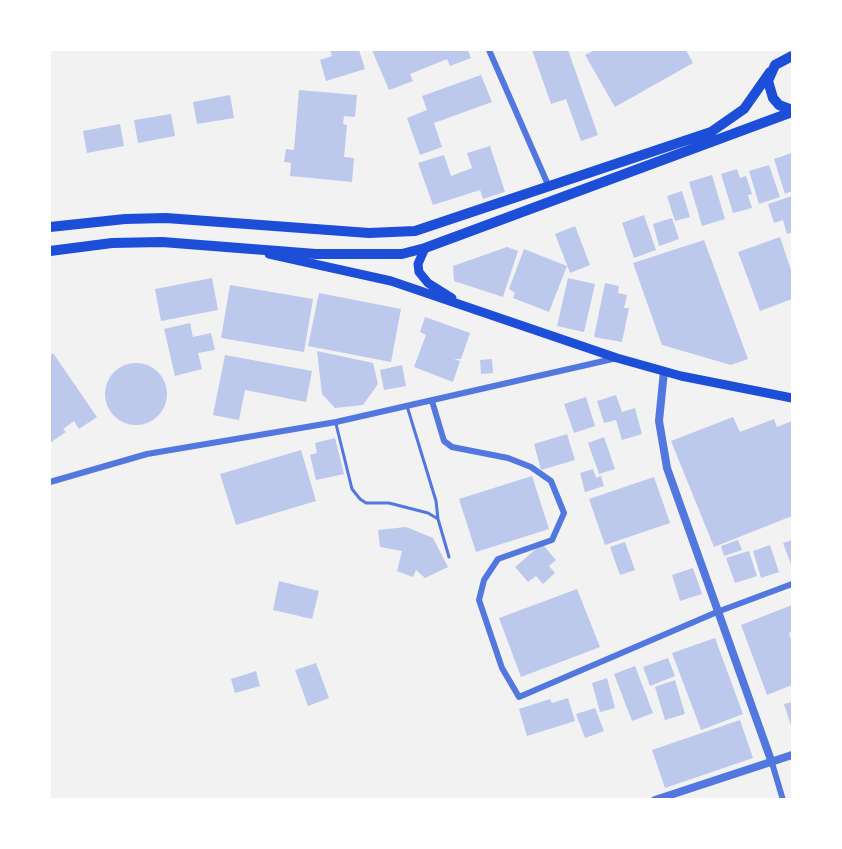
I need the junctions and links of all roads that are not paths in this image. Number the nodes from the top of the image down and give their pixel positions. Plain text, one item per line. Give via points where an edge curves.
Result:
1 (489, 50) edge
2 (783, 50) edge
3 (792, 56) edge
4 (772, 69) junction
5 (792, 111) edge
6 (549, 187) junction
7 (50, 227) edge
8 (219, 245) junction
9 (425, 248) junction
10 (50, 251) edge
11 (464, 306) junction
12 (617, 358) junction
13 (664, 371) junction
14 (792, 398) edge
15 (432, 401) junction
16 (407, 406) junction
17 (336, 422) junction
18 (50, 482) edge
19 (438, 519) junction
20 (449, 556) dead end
21 (792, 584) edge
22 (717, 612) junction
23 (792, 755) edge
24 (772, 763) junction
25 (655, 800) edge
26 (783, 800) edge

1 - 6 street
2 - 4 main road
3 - 4 main road
4 - 5 main road via 768,81 773,98
4 - 6 main road via 744,109 711,132
5 - 9 main road
6 - 7 main road via 415,231 369,233 166,218
8 - 9 main road via 369,255 402,254
8 - 10 main road via 112,243
8 - 11 main road via 391,281
9 - 11 main road via 418,264 423,278
11 - 12 main road
12 - 13 main road
12 - 15 street
13 - 14 main road
13 - 22 street via 659,406 661,441
15 - 16 street
15 - 22 street via 444,441 452,447 508,458 531,467 551,481 564,513 552,540 498,559 484,580 479,600 502,668 519,697
16 - 17 street
16 - 19 lane
17 - 18 street via 147,454
17 - 19 lane via 352,489 360,499 408,507
19 - 20 lane
21 - 22 street
22 - 24 street
23 - 24 street
24 - 25 street
24 - 26 street

